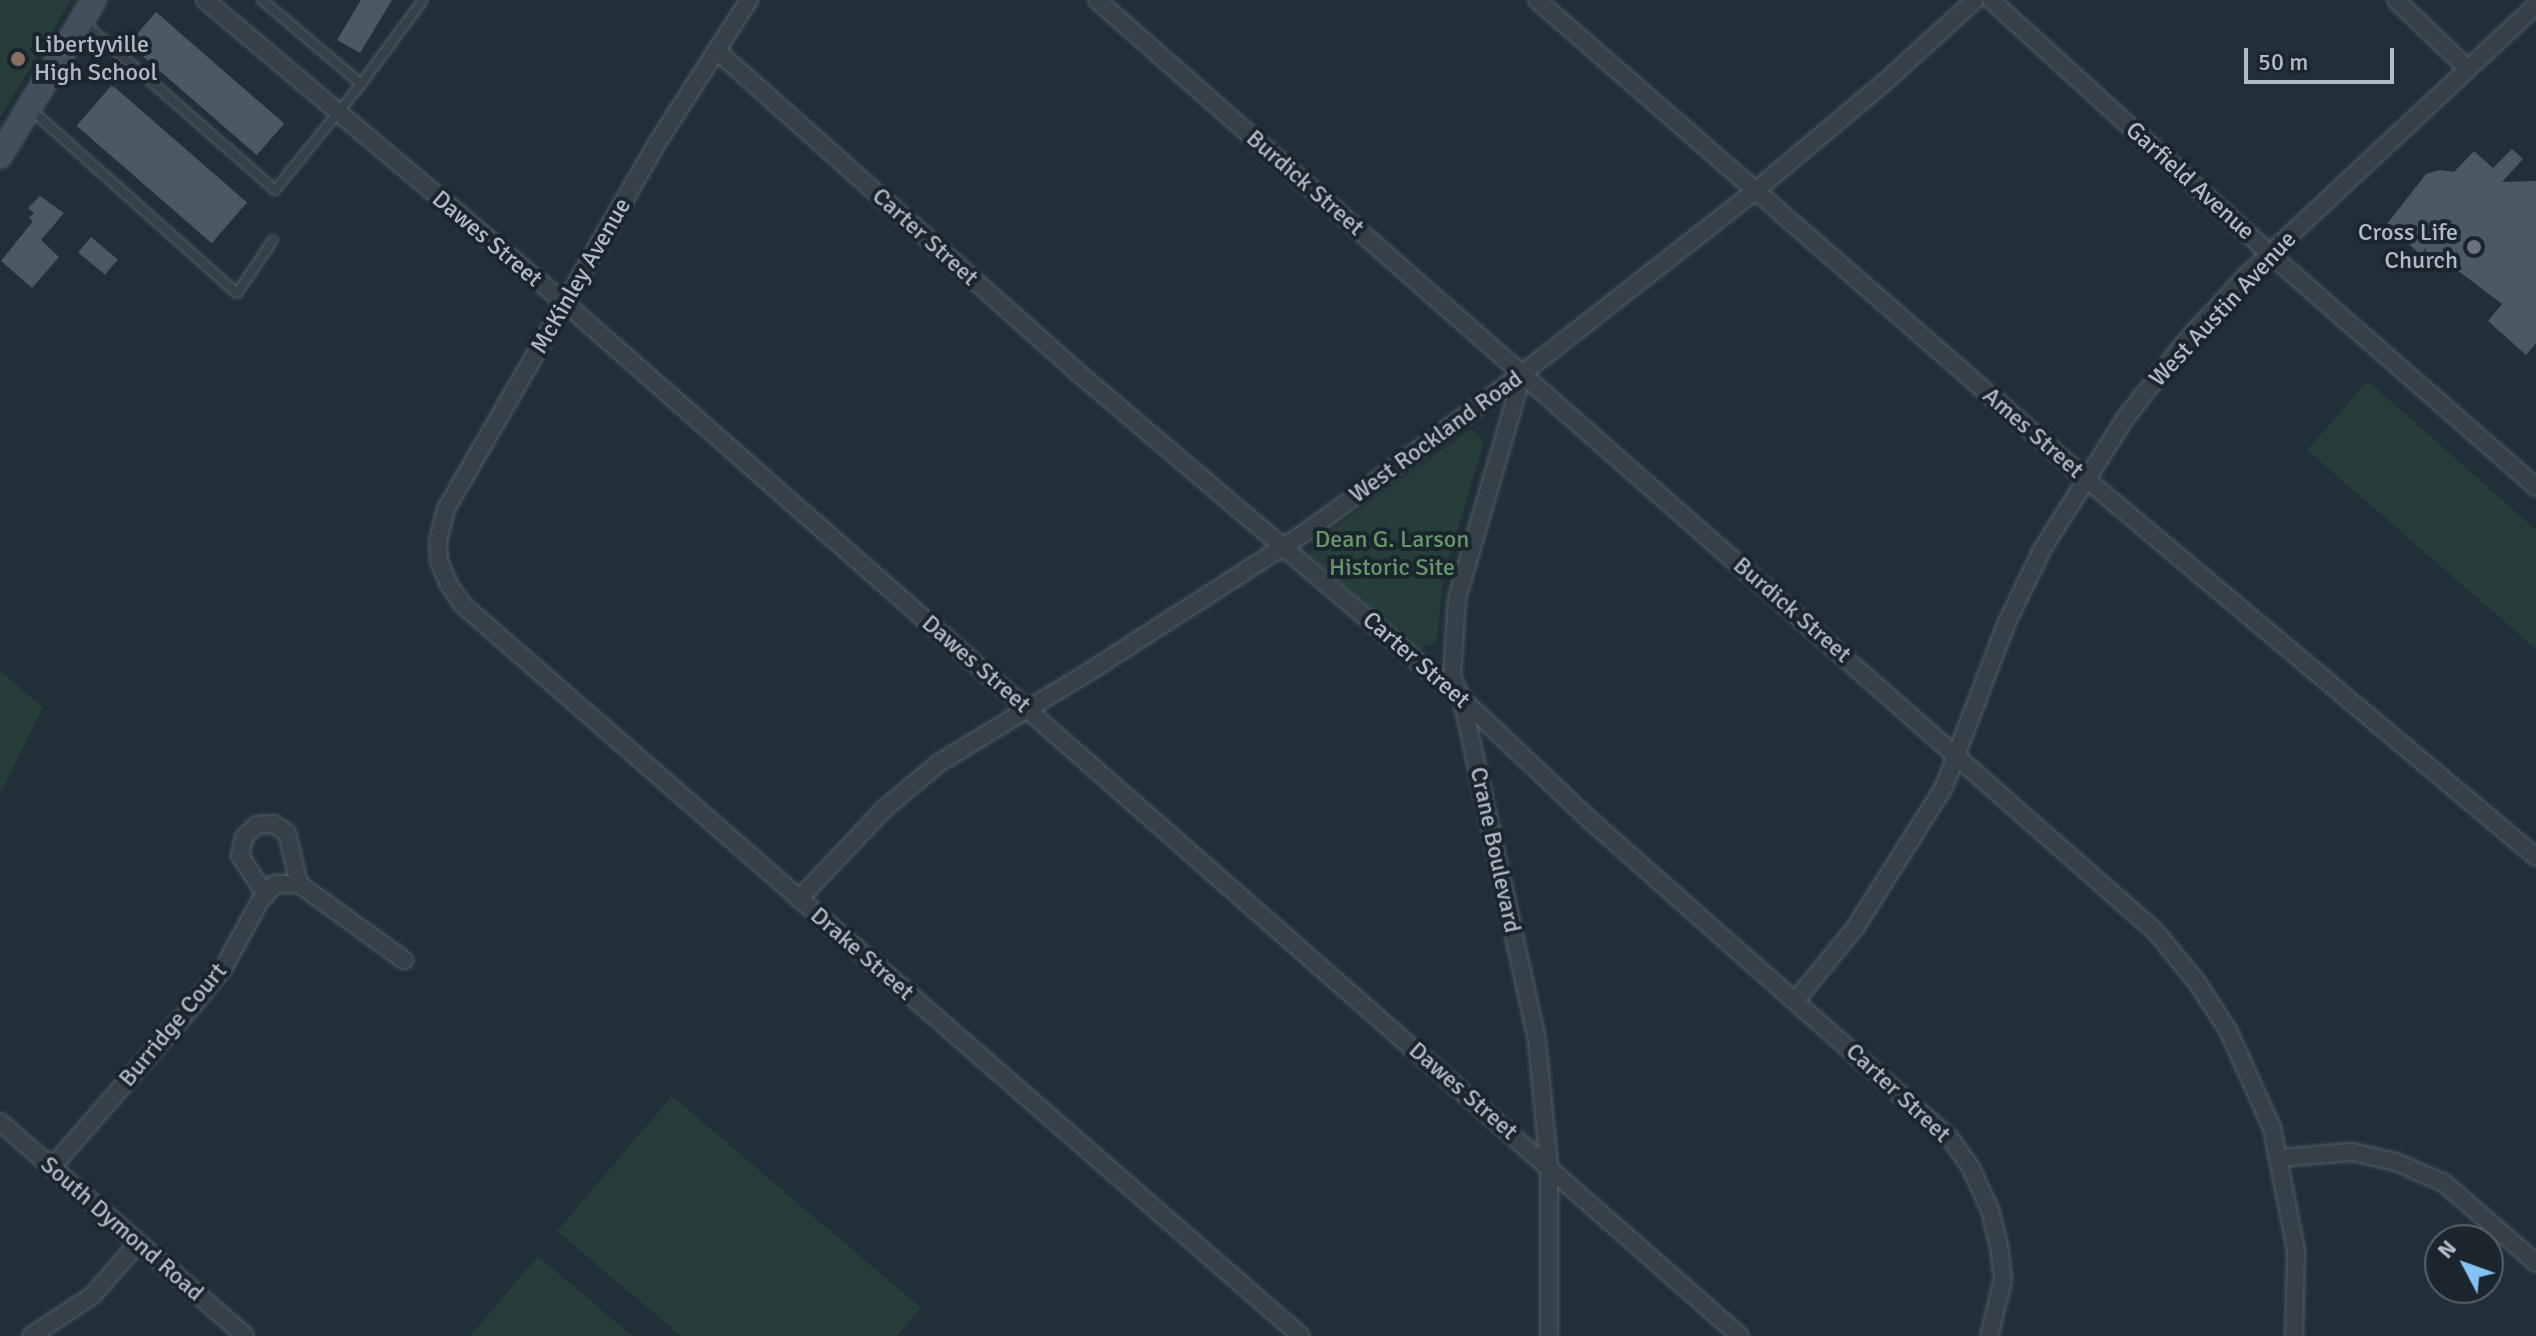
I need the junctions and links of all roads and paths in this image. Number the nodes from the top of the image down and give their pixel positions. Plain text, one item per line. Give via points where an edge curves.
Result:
1 (94, 0) edge
2 (205, 0) edge
3 (262, 0) edge
4 (423, 0) edge
5 (749, 0) edge
6 (1097, 0) edge
7 (1537, 0) edge
8 (1975, 0) edge
9 (1991, 0) edge
10 (2396, 0) edge
11 (2536, 6) edge
12 (82, 20) junction
13 (716, 50) junction
14 (2468, 69) junction
15 (361, 84) junction
16 (29, 108) junction
17 (339, 113) junction
18 (0, 156) edge
19 (1755, 191) junction
20 (273, 240) dead end
21 (2270, 254) junction
22 (566, 304) junction
23 (1523, 373) junction
24 (2085, 478) junction
25 (2536, 487) edge
26 (1283, 544) junction
27 (439, 561) joint
28 (1462, 699) junction
29 (1026, 708) junction
30 (1957, 755) junction
31 (2536, 857) edge
32 (299, 884) junction
33 (266, 895) junction
34 (799, 899) junction
35 (404, 960) dead end
36 (1796, 1000) junction
37 (0, 1122) edge
38 (2279, 1158) junction
39 (1549, 1166) junction
40 (52, 1167) junction
41 (138, 1243) junction
42 (2536, 1263) edge
43 (31, 1336) edge
44 (245, 1336) edge
45 (1301, 1336) edge
46 (1549, 1336) edge
47 (1740, 1336) edge
48 (1989, 1336) edge
49 (2294, 1336) edge

1 - 12 main road
2 - 17 street, Dawes Street
3 - 15 lane
4 - 15 lane
5 - 13 street, McKinley Avenue
6 - 23 street, Burdick Street
7 - 19 street, Ames Street
8 - 19 street, West Rockland Road
9 - 21 street, Garfield Avenue
10 - 14 street
11 - 14 street, West Austin Avenue
12 - 16 main road
12 - 17 lane via 275,190
13 - 22 street, McKinley Avenue
13 - 26 street, Carter Street via 1076,371
14 - 21 street, West Austin Avenue
15 - 17 lane
16 - 18 main road
16 - 20 lane via 237,293
17 - 22 street, Dawes Street
19 - 23 street, West Rockland Road
19 - 24 street, Ames Street
21 - 24 street, West Austin Avenue via 2186,341
21 - 25 street, Garfield Avenue
22 - 27 street, McKinley Avenue via 446,509
22 - 29 street, Dawes Street
23 - 26 street, West Rockland Road
23 - 28 street, Crane Boulevard via 1457,599 1452,677
23 - 30 street, Burdick Street
24 - 30 street, West Austin Avenue via 2007,622
24 - 31 street, Ames Street
26 - 28 street, Carter Street
26 - 29 street, West Rockland Road
27 - 34 street, Drake Street via 463,605
28 - 36 street, Carter Street via 1590,820
28 - 39 street, Crane Boulevard via 1537,1041
29 - 34 street, West Rockland Road via 939,763 884,809
29 - 39 street, Dawes Street
30 - 36 street, West Austin Avenue via 1894,870
30 - 38 street, Burdick Street via 2120,897 2196,981 2254,1082
32 - 33 street via 275,884
32 - 33 street via 287,833 274,824 257,825 244,837 240,856
32 - 35 street
33 - 40 street, Burridge Court via 224,967
34 - 45 street, Drake Street
36 - 48 street, Carter Street via 1950,1138 1971,1168 1990,1210 2003,1280
37 - 40 street, South Dymond Road
38 - 42 street via 2352,1152 2396,1162 2444,1183
38 - 49 street, Burdick Street via 2296,1250
39 - 46 street, Crane Boulevard
39 - 47 street, Dawes Street
40 - 41 street, South Dymond Road
41 - 43 street via 92,1296
41 - 44 street, South Dymond Road

